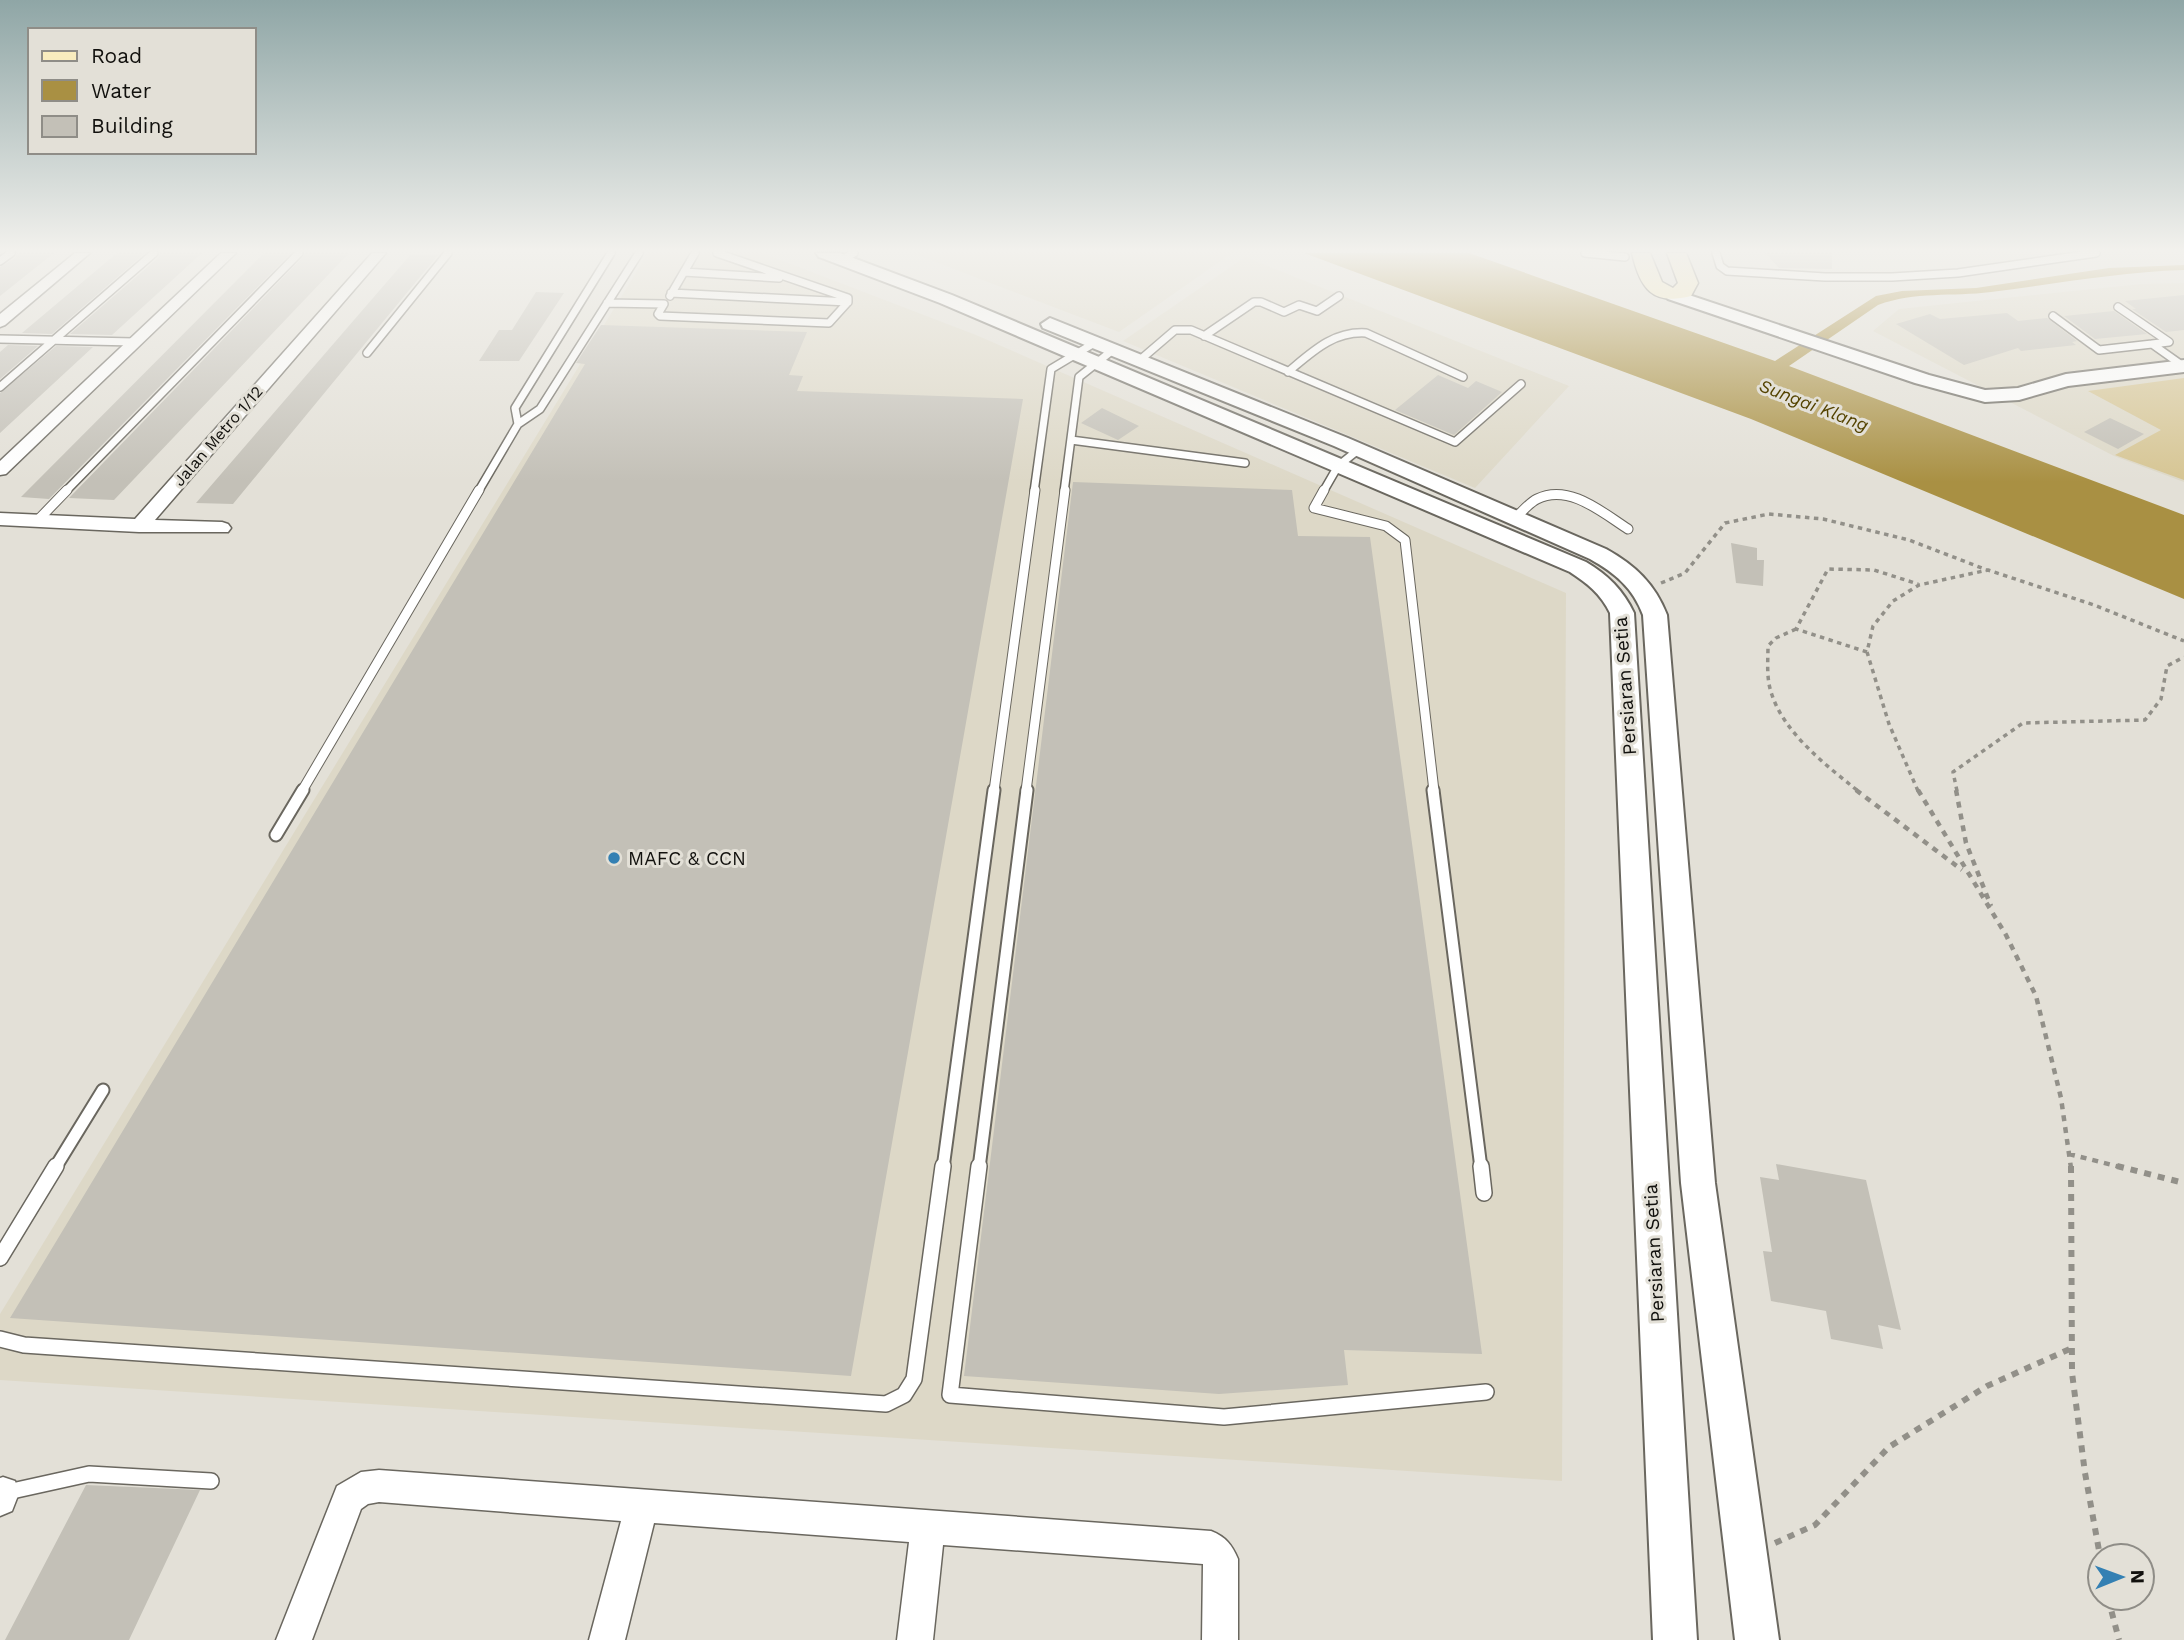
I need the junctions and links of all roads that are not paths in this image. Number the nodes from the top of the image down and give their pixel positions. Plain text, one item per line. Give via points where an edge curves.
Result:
1 (67, 330) edge
2 (147, 330) edge
3 (224, 330) edge
4 (312, 330) edge
5 (386, 330) edge
6 (564, 330) edge
7 (590, 330) edge
8 (1038, 330) edge
9 (1214, 330) edge
10 (1773, 330) edge
11 (2071, 330) edge
12 (2151, 330) edge
13 (1204, 336) junction
14 (0, 339) edge
15 (54, 341) junction
16 (134, 342) junction
17 (2152, 344) junction
18 (1095, 352) junction
19 (367, 353) dead end
20 (1140, 360) junction
21 (2183, 366) edge
22 (1288, 372) junction
23 (1463, 377) dead end
24 (1521, 384) dead end
25 (0, 387) edge
26 (518, 424) junction
27 (1071, 440) junction
28 (1348, 458) junction
29 (1245, 463) dead end
30 (0, 470) edge
31 (1516, 517) junction
32 (0, 519) edge
33 (38, 520) junction
34 (139, 526) junction
35 (222, 528) dead end
36 (1628, 529) dead end
37 (1642, 586) junction
38 (1609, 590) junction
39 (276, 835) dead end
40 (103, 1090) dead end
41 (1484, 1193) dead end
42 (0, 1258) edge
43 (0, 1339) edge
44 (1486, 1391) dead end
45 (211, 1480) dead end
46 (1, 1494) edge
47 (642, 1505) junction
48 (928, 1526) junction
49 (294, 1640) edge
50 (607, 1640) edge
51 (915, 1640) edge
52 (1220, 1640) edge
53 (1675, 1640) edge
54 (1757, 1640) edge

1 - 15 lane
2 - 16 street
3 - 33 lane
4 - 34 street, Jalan Metro 1/12
5 - 19 lane
6 - 26 lane via 515,408
7 - 26 lane via 540,409
8 - 18 street, Persiaran Setia
9 - 13 lane
10 - 21 street via 1985,396 2019,394 2066,380
11 - 17 lane via 2099,350
12 - 17 lane via 2169,342
13 - 20 lane via 1175,330
13 - 22 lane
14 - 15 lane
15 - 16 lane
15 - 25 lane
16 - 30 street
17 - 21 lane
18 - 20 street, Persiaran Setia
18 - 27 lane via 1079,377
18 - 28 street, Persiaran Setia
18 - 43 lane via 1051,369 909,1392 886,1404 38,1346
20 - 28 street, Persiaran Setia
22 - 23 lane via 1350,330
22 - 24 lane via 1455,442
26 - 39 lane
27 - 29 lane
27 - 44 lane via 950,1395 1224,1417
28 - 31 street, Persiaran Setia
28 - 38 street, Persiaran Setia via 1578,567
28 - 41 lane via 1314,508 1386,526 1405,540
31 - 36 lane via 1537,498 1554,494 1572,496
31 - 37 street, Persiaran Setia via 1619,565
32 - 33 street
33 - 34 street
34 - 35 street
37 - 38 street
37 - 54 street, Persiaran Setia via 1655,615 1698,1182
38 - 53 street, Persiaran Setia via 1622,613
40 - 42 lane
45 - 46 lane via 89,1474
47 - 48 street
47 - 49 street via 414,1487 361,1488 349,1498
47 - 50 street
48 - 51 street
48 - 52 street via 1211,1548 1221,1559

